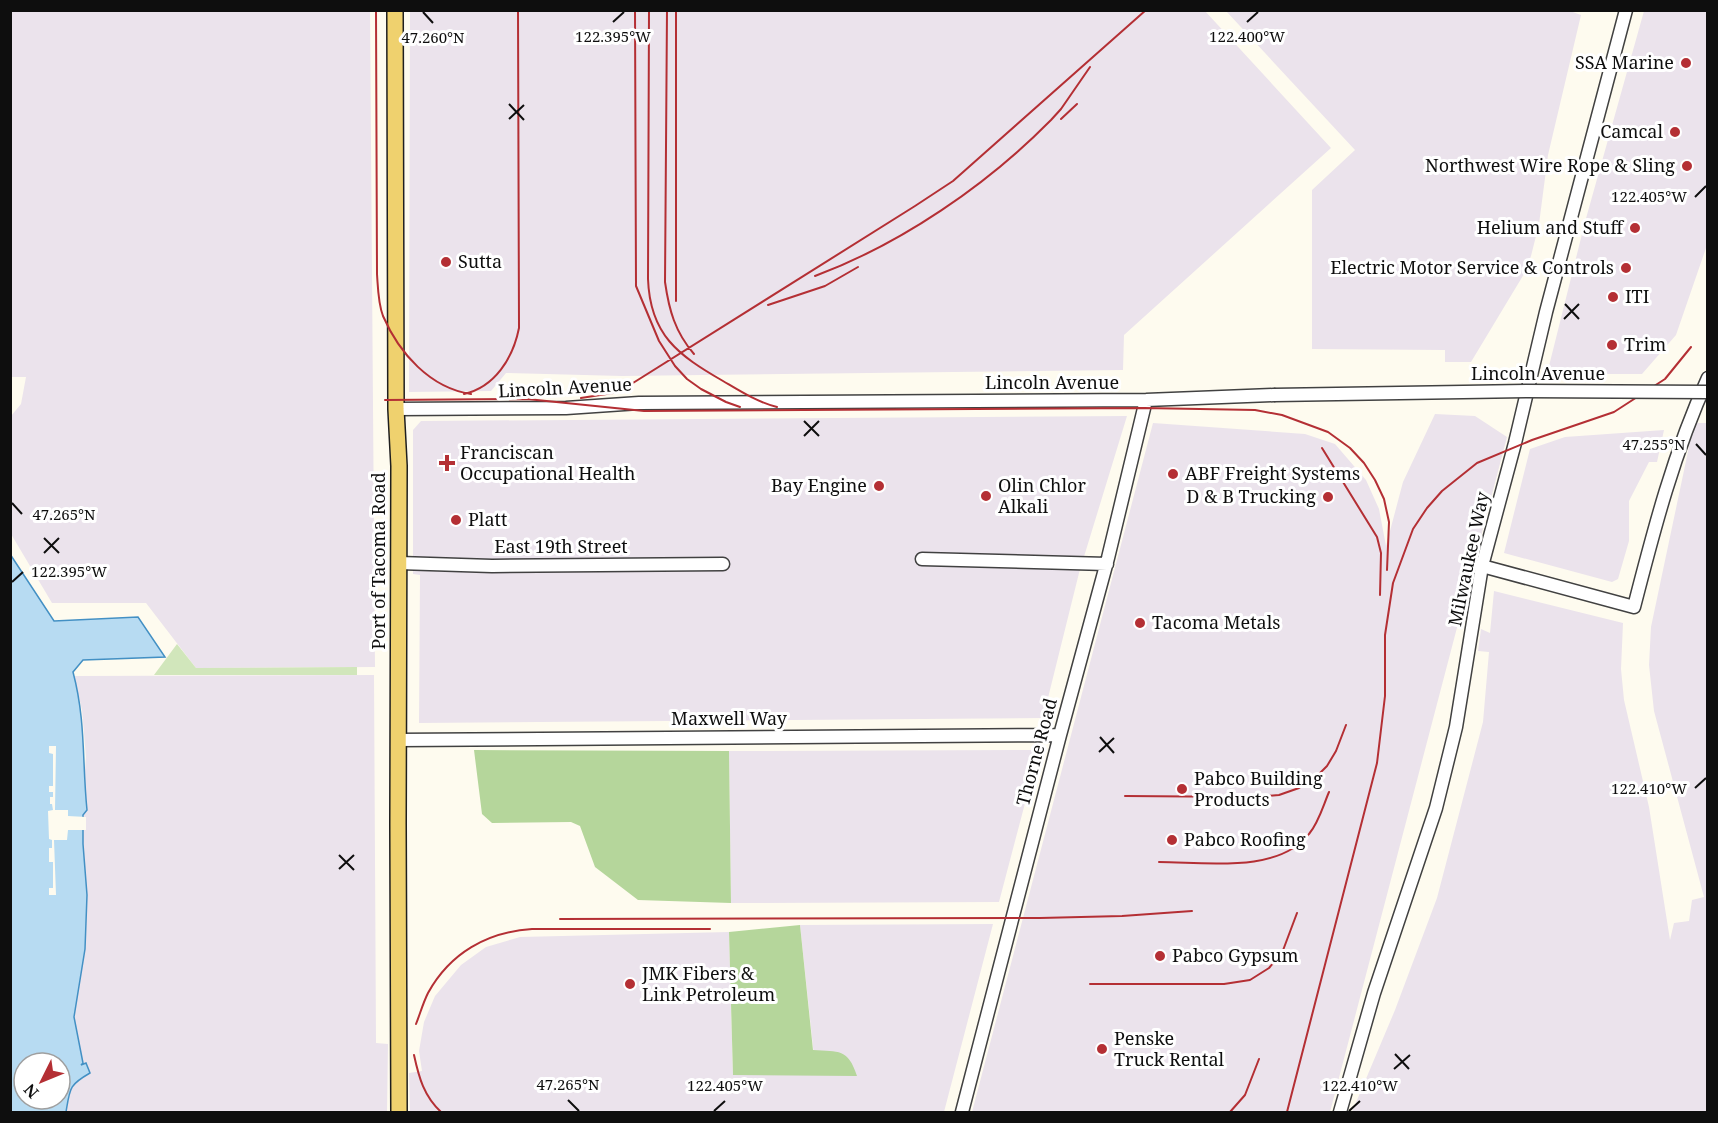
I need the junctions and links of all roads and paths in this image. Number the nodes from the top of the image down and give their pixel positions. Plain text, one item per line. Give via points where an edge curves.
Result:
1 (395, 10) edge
2 (1626, 10) edge
3 (1707, 378) edge
4 (1707, 392) edge
5 (1146, 400) junction
6 (396, 409) junction
7 (922, 559) dead end
8 (399, 563) junction
9 (723, 564) dead end
10 (1107, 564) junction
11 (1482, 566) junction
12 (1060, 735) junction
13 (398, 740) junction
14 (399, 1113) edge
15 (962, 1113) edge
16 (1340, 1113) edge

1 - 6 main road, Port of Tacoma Road
2 - 11 street, Milwaukee Way
3 - 11 street via 1662,502 1634,607
4 - 5 street, Lincoln Avenue, bridge via 1526,391
5 - 6 street, Lincoln Avenue via 639,403
5 - 10 street, Thorne Road
6 - 8 main road, Port of Tacoma Road
7 - 10 street
8 - 9 street, East 19th Street
8 - 13 main road, Port of Tacoma Road
10 - 12 street, Thorne Road
11 - 16 street, Milwaukee Way via 1458,718 1436,808 1370,1004
12 - 13 street, Maxwell Way
12 - 15 street, Thorne Road
13 - 14 main road, Port of Tacoma Road

